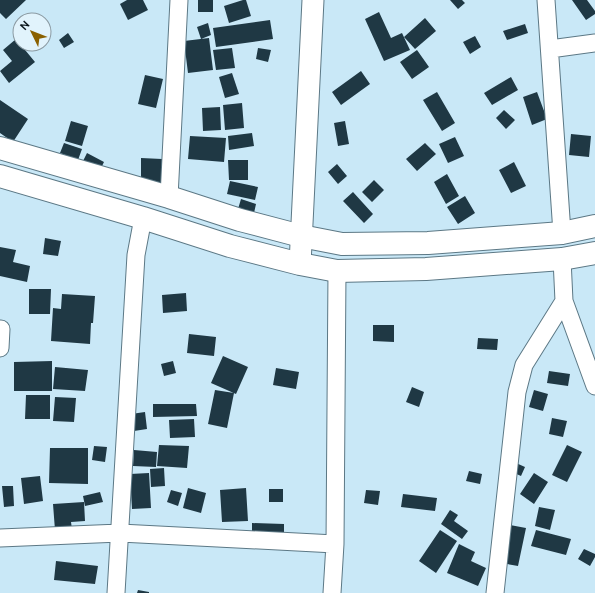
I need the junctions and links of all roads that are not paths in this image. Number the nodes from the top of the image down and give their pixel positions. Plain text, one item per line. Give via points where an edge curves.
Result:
1 (179, 0) edge
2 (313, 0) edge
3 (546, 0) edge
4 (595, 43) edge
5 (550, 49) junction
6 (0, 148) edge
7 (0, 176) edge
8 (169, 197) junction
9 (143, 218) junction
10 (595, 226) edge
11 (562, 233) junction
12 (301, 236) junction
13 (595, 253) edge
14 (562, 259) junction
15 (300, 264) junction
16 (337, 271) junction
17 (564, 301) junction
18 (0, 329) edge
19 (0, 348) edge
20 (595, 386) edge
21 (120, 533) junction
22 (0, 538) edge
23 (335, 544) junction
24 (116, 593) edge
25 (332, 593) edge
26 (495, 593) edge

1 - 8 street
2 - 12 street
3 - 5 street
4 - 5 street
5 - 11 street
6 - 8 main road
7 - 9 main road
8 - 12 main road
9 - 15 main road via 230,246
9 - 21 street via 136,255
10 - 11 main road
11 - 12 main road via 428,243 342,244
12 - 15 street
13 - 14 main road
14 - 16 main road via 426,270
14 - 17 street
15 - 16 main road
16 - 23 street
17 - 20 street
17 - 26 street via 524,365 517,392
18 - 19 street
21 - 22 street
21 - 23 street
21 - 24 street
23 - 25 street

